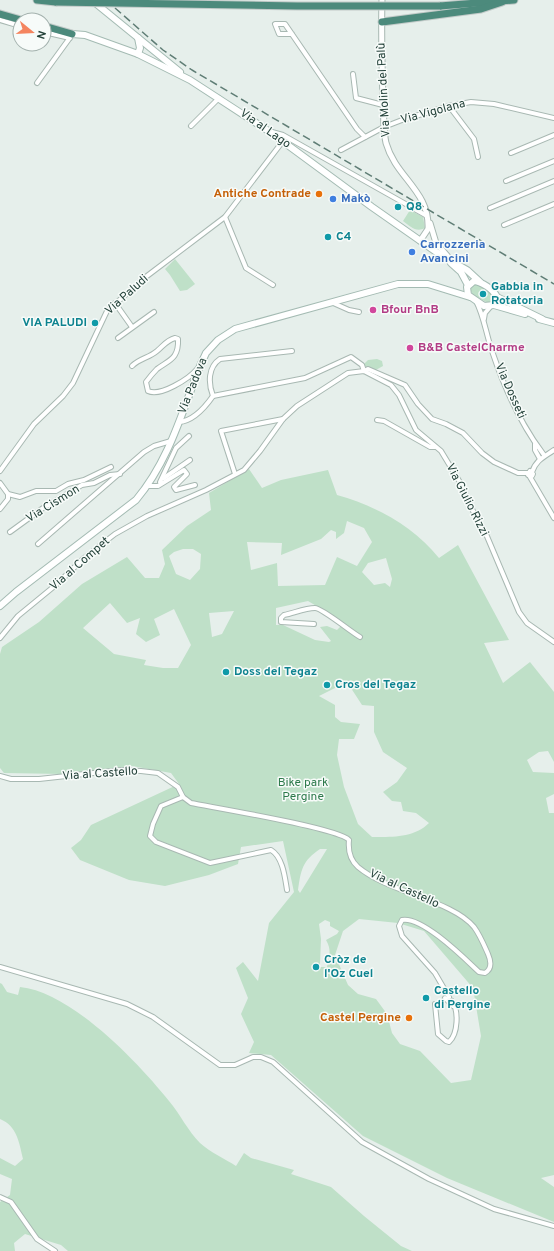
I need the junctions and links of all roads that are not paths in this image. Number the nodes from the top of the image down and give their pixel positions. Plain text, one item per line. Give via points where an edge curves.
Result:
1 (37, 0) edge
2 (91, 0) edge
3 (189, 0) edge
4 (382, 0) edge
5 (474, 0) edge
6 (514, 0) edge
7 (502, 2) junction
8 (440, 4) junction
9 (0, 14) edge
10 (12, 17) edge
11 (0, 20) edge
12 (382, 22) junction
13 (12, 24) edge
14 (52, 29) edge
15 (52, 33) edge
16 (292, 34) dead end
17 (70, 36) junction
18 (138, 38) junction
19 (144, 43) junction
20 (138, 54) junction
21 (147, 58) junction
22 (353, 74) dead end
23 (190, 80) junction
24 (37, 83) dead end
25 (219, 98) junction
26 (383, 105) junction
27 (449, 106) junction
28 (554, 118) edge
29 (191, 126) dead end
30 (384, 127) junction
31 (270, 132) junction
32 (554, 135) edge
33 (365, 137) junction
34 (283, 142) junction
35 (340, 150) dead end
36 (511, 153) dead end
37 (478, 157) dead end
38 (554, 161) edge
39 (506, 181) dead end
40 (554, 181) edge
41 (554, 204) edge
42 (490, 208) dead end
43 (427, 216) junction
44 (225, 217) junction
45 (504, 225) dead end
46 (433, 232) junction
47 (422, 242) junction
48 (442, 256) junction
49 (453, 261) junction
50 (480, 282) junction
51 (273, 285) dead end
52 (467, 286) junction
53 (455, 291) junction
54 (497, 297) junction
55 (473, 299) junction
56 (331, 301) junction
57 (115, 303) junction
58 (493, 305) junction
59 (154, 312) dead end
60 (359, 312) dead end
61 (542, 319) junction
62 (554, 323) edge
63 (484, 324) junction
64 (132, 327) junction
65 (118, 338) dead end
66 (292, 351) dead end
67 (132, 366) dead end
68 (200, 366) junction
69 (364, 371) junction
70 (214, 396) junction
71 (283, 418) junction
72 (377, 420) dead end
73 (178, 422) junction
74 (189, 436) dead end
75 (171, 441) junction
76 (535, 444) junction
77 (435, 447) junction
78 (553, 452) edge
79 (544, 455) junction
80 (540, 459) junction
81 (190, 460) dead end
82 (110, 467) dead end
83 (0, 471) edge
84 (120, 474) junction
85 (235, 474) junction
86 (530, 474) junction
87 (164, 478) junction
88 (0, 483) edge
89 (195, 485) dead end
90 (148, 486) junction
91 (158, 486) junction
92 (8, 494) junction
93 (0, 509) edge
94 (554, 518) edge
95 (10, 532) dead end
96 (38, 544) dead end
97 (0, 606) edge
98 (314, 624) dead end
99 (360, 637) dead end
100 (0, 638) edge
101 (554, 642) edge
102 (0, 776) edge
103 (182, 797) junction
104 (287, 890) dead end
105 (0, 967) edge
106 (452, 1001) dead end
107 (435, 1004) dead end
108 (456, 1009) junction
109 (0, 1197) edge
110 (554, 1226) edge
111 (55, 1251) edge

1 - 8 highway, bridge via 297,6
2 - 18 main road
3 - 8 highway
4 - 12 street, Via Molin del Palù
5 - 8 highway
6 - 7 highway
7 - 8 highway
7 - 12 highway via 482,9
9 - 10 highway
11 - 13 street
12 - 26 street, Via Molin del Palù
14 - 17 highway
15 - 17 street
16 - 33 street
17 - 20 main road, Via al Lago via 85,35
17 - 24 street
18 - 19 main road
18 - 20 main road
19 - 21 main road
19 - 23 main road
20 - 21 main road, Via al Lago
21 - 23 main road, Via al Lago
22 - 26 street via 356,98
23 - 25 main road, Via al Lago
25 - 29 street
25 - 31 main road, Via al Lago
26 - 30 street, Via Molin del Palù
27 - 28 street, Via Vigolana via 471,102 494,104
27 - 30 street, Via Vigolana
27 - 37 street via 474,139
30 - 33 street, Via Vigolana
30 - 43 street, Via Molin del Palù via 386,143 392,158 423,200
31 - 34 main road, Via al Lago
31 - 43 street via 283,135
32 - 36 street
33 - 35 street, Via Vigolana
34 - 44 street, Via Paludi
34 - 47 main road, Via al Lago
38 - 39 street
40 - 42 street
41 - 45 street
43 - 46 street, Via Molin del Palù
43 - 47 street via 428,229
44 - 51 street via 246,268
44 - 57 street, Via Paludi
46 - 47 street via 428,242
46 - 49 street, Via Molin del Palù via 439,247
47 - 48 main road, Via al Lago
48 - 49 main road
48 - 52 main road via 461,272
49 - 50 main road
50 - 52 main road, Via Padova via 474,280
50 - 54 main road
52 - 53 main road, Via Padova
52 - 55 main road
53 - 55 main road, Via Padova
53 - 56 main road, Via Padova via 428,284 398,284
54 - 58 main road
54 - 61 main road
55 - 58 main road, Via Padova via 484,306
55 - 63 street, Via Dosseti via 480,309
56 - 60 street via 348,310
56 - 68 main road, Via Padova via 235,329 218,340 206,353
57 - 64 street
57 - 83 street, Via Paludi via 103,316 73,383 34,424
58 - 61 main road, Via Padova
58 - 63 street via 485,313
59 - 64 street
61 - 62 main road
63 - 76 street, Via Dosseti via 502,376
64 - 65 street
66 - 70 street via 220,359 214,363 210,371 211,390
67 - 68 street via 175,338 178,343 175,356 149,377 146,382 148,391 159,392 185,380
68 - 73 main road, Via Padova
69 - 70 street via 362,365 351,357 305,378
69 - 71 street, Via al Compet via 348,373
69 - 77 street, Via Giulio Rizzi via 391,385 399,395 416,430
69 - 86 street via 368,369 405,385 432,419 463,433 494,462 518,473
70 - 73 street via 206,408 184,422
71 - 85 street, Via al Compet via 244,470
71 - 85 street, Via al Compet via 221,431
72 - 77 street via 384,421 430,447
73 - 75 main road, Via Padova
74 - 87 street via 176,448
75 - 84 street, Via Cismon via 144,452
75 - 90 main road, Via Padova via 160,468
76 - 79 street, Via Dosseti
76 - 80 street
77 - 101 street, Via Giulio Rizzi via 441,451 461,484 486,534 519,612 527,623
78 - 79 street
79 - 80 street
80 - 86 street
81 - 87 street
82 - 92 street via 56,491 36,491 20,497
84 - 95 street, Via Cismon via 82,485 43,508
84 - 96 street, Via Cismon
85 - 100 street, Via al Compet via 115,534 18,616
86 - 94 street
87 - 91 street
88 - 92 street
89 - 91 street via 176,490 174,486 187,474 184,470
90 - 91 street
90 - 97 main road, Via Padova via 136,500
92 - 93 street via 8,500
98 - 99 street via 285,623 281,622 281,618 284,615 316,608 326,612
102 - 103 street, Via al Castello via 11,779 39,779 121,770 142,771 158,773 178,787
103 - 104 street via 161,806 150,836 156,842 210,863 271,850 284,871
103 - 108 street, Via al Castello via 191,804 335,832 349,840 351,859 358,867 376,879 464,918 474,928 488,953 491,964 485,973 479,972 418,923 407,919 402,920 399,926 402,936 435,973 447,998
105 - 110 street via 127,1004 153,1018 220,1065 236,1065 253,1057 273,1062 362,1142 429,1179 494,1209
106 - 108 street
107 - 108 street via 438,1034 447,1042 452,1038 458,1015
109 - 111 street via 11,1202 37,1239

